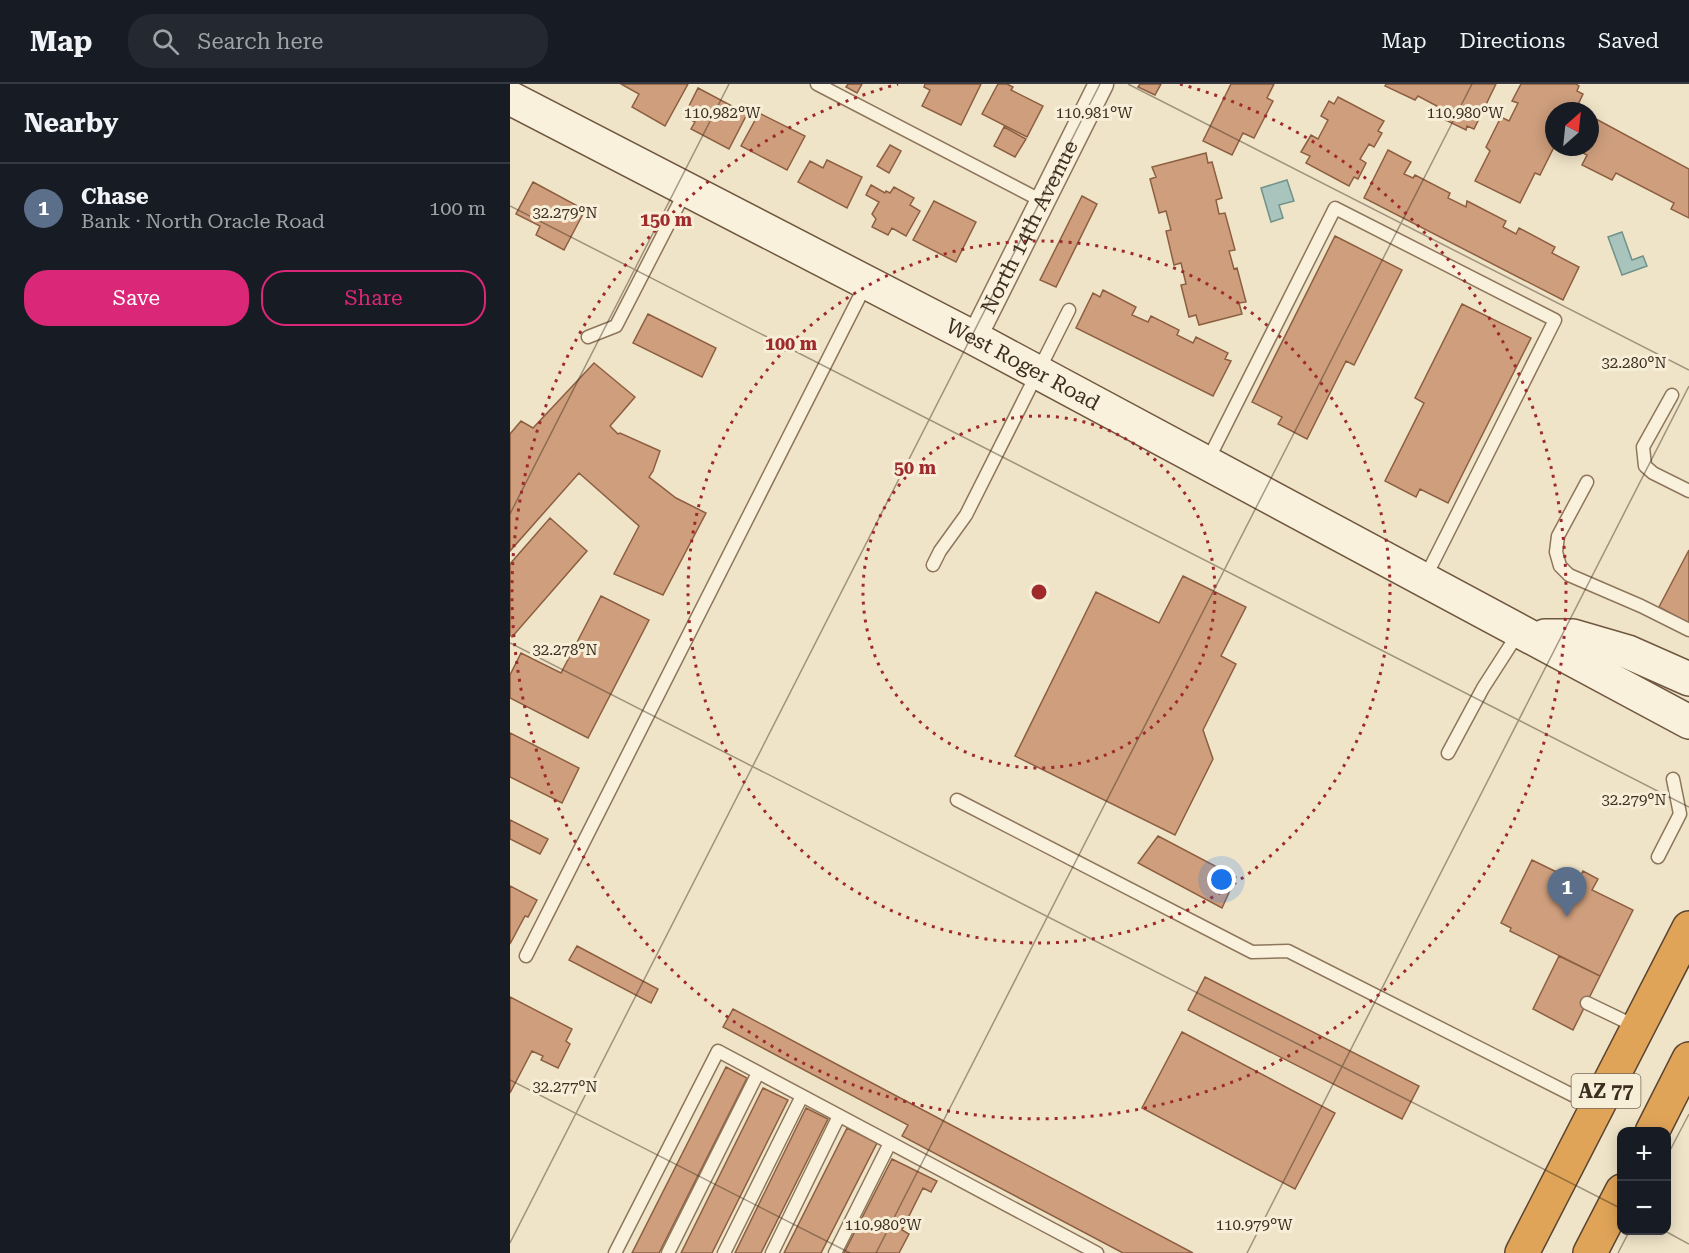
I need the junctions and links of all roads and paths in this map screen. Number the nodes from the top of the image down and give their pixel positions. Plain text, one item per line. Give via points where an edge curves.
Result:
1 (817, 84) edge
2 (1101, 84) edge
3 (510, 98) edge
4 (687, 189) junction
5 (1042, 201) junction
6 (866, 283) junction
7 (1069, 310) dead end
8 (588, 337) dead end
9 (974, 338) junction
10 (1037, 372) junction
11 (1672, 395) dead end
12 (1206, 463) junction
13 (1587, 482) dead end
14 (1689, 491) edge
15 (933, 565) dead end
16 (1424, 580) junction
17 (1689, 630) edge
18 (1526, 633) junction
19 (1689, 680) edge
20 (1689, 722) edge
21 (1448, 753) dead end
22 (1673, 779) dead end
23 (957, 800) dead end
24 (1658, 856) dead end
25 (1689, 928) edge
26 (526, 956) dead end
27 (1587, 1003) dead end
28 (1638, 1028) junction
29 (758, 1073) junction
30 (1686, 1075) edge
31 (802, 1096) junction
32 (1597, 1107) junction
33 (839, 1116) junction
34 (1654, 1127) edge
35 (890, 1143) junction
36 (1617, 1201) edge
37 (615, 1253) edge
38 (668, 1253) edge
39 (724, 1253) edge
40 (772, 1253) edge
41 (835, 1253) edge
42 (1097, 1253) edge
43 (1522, 1253) edge
44 (1590, 1253) edge

1 - 5 lane
2 - 5 street, North 14th Avenue
3 - 4 street, West Roger Road
4 - 6 street, West Roger Road
4 - 8 lane via 616,326
5 - 9 street, North 14th Avenue
6 - 9 street, West Roger Road
6 - 26 lane
7 - 10 lane
9 - 10 street, West Roger Road
10 - 12 street, West Roger Road
10 - 15 lane via 966,515
11 - 14 lane via 1643,447 1645,465
12 - 16 street, West Roger Road
12 - 16 lane via 1335,208 1556,320
13 - 17 lane via 1558,536 1556,552 1560,566 1569,575
16 - 18 street, West Roger Road
18 - 19 street, West Roger Road via 1573,636 1628,652
18 - 20 street, West Roger Road
18 - 21 lane via 1483,687
22 - 24 lane via 1680,814
23 - 32 lane via 1252,952 1288,951
25 - 28 highway, AZ 77
27 - 28 lane
28 - 32 highway, AZ 77
29 - 31 lane
29 - 37 lane via 718,1052
29 - 38 lane
30 - 34 highway, AZ 77
31 - 33 lane
31 - 39 lane
32 - 43 highway, AZ 77
33 - 35 lane
33 - 40 lane
35 - 41 lane
35 - 42 lane
36 - 44 highway

